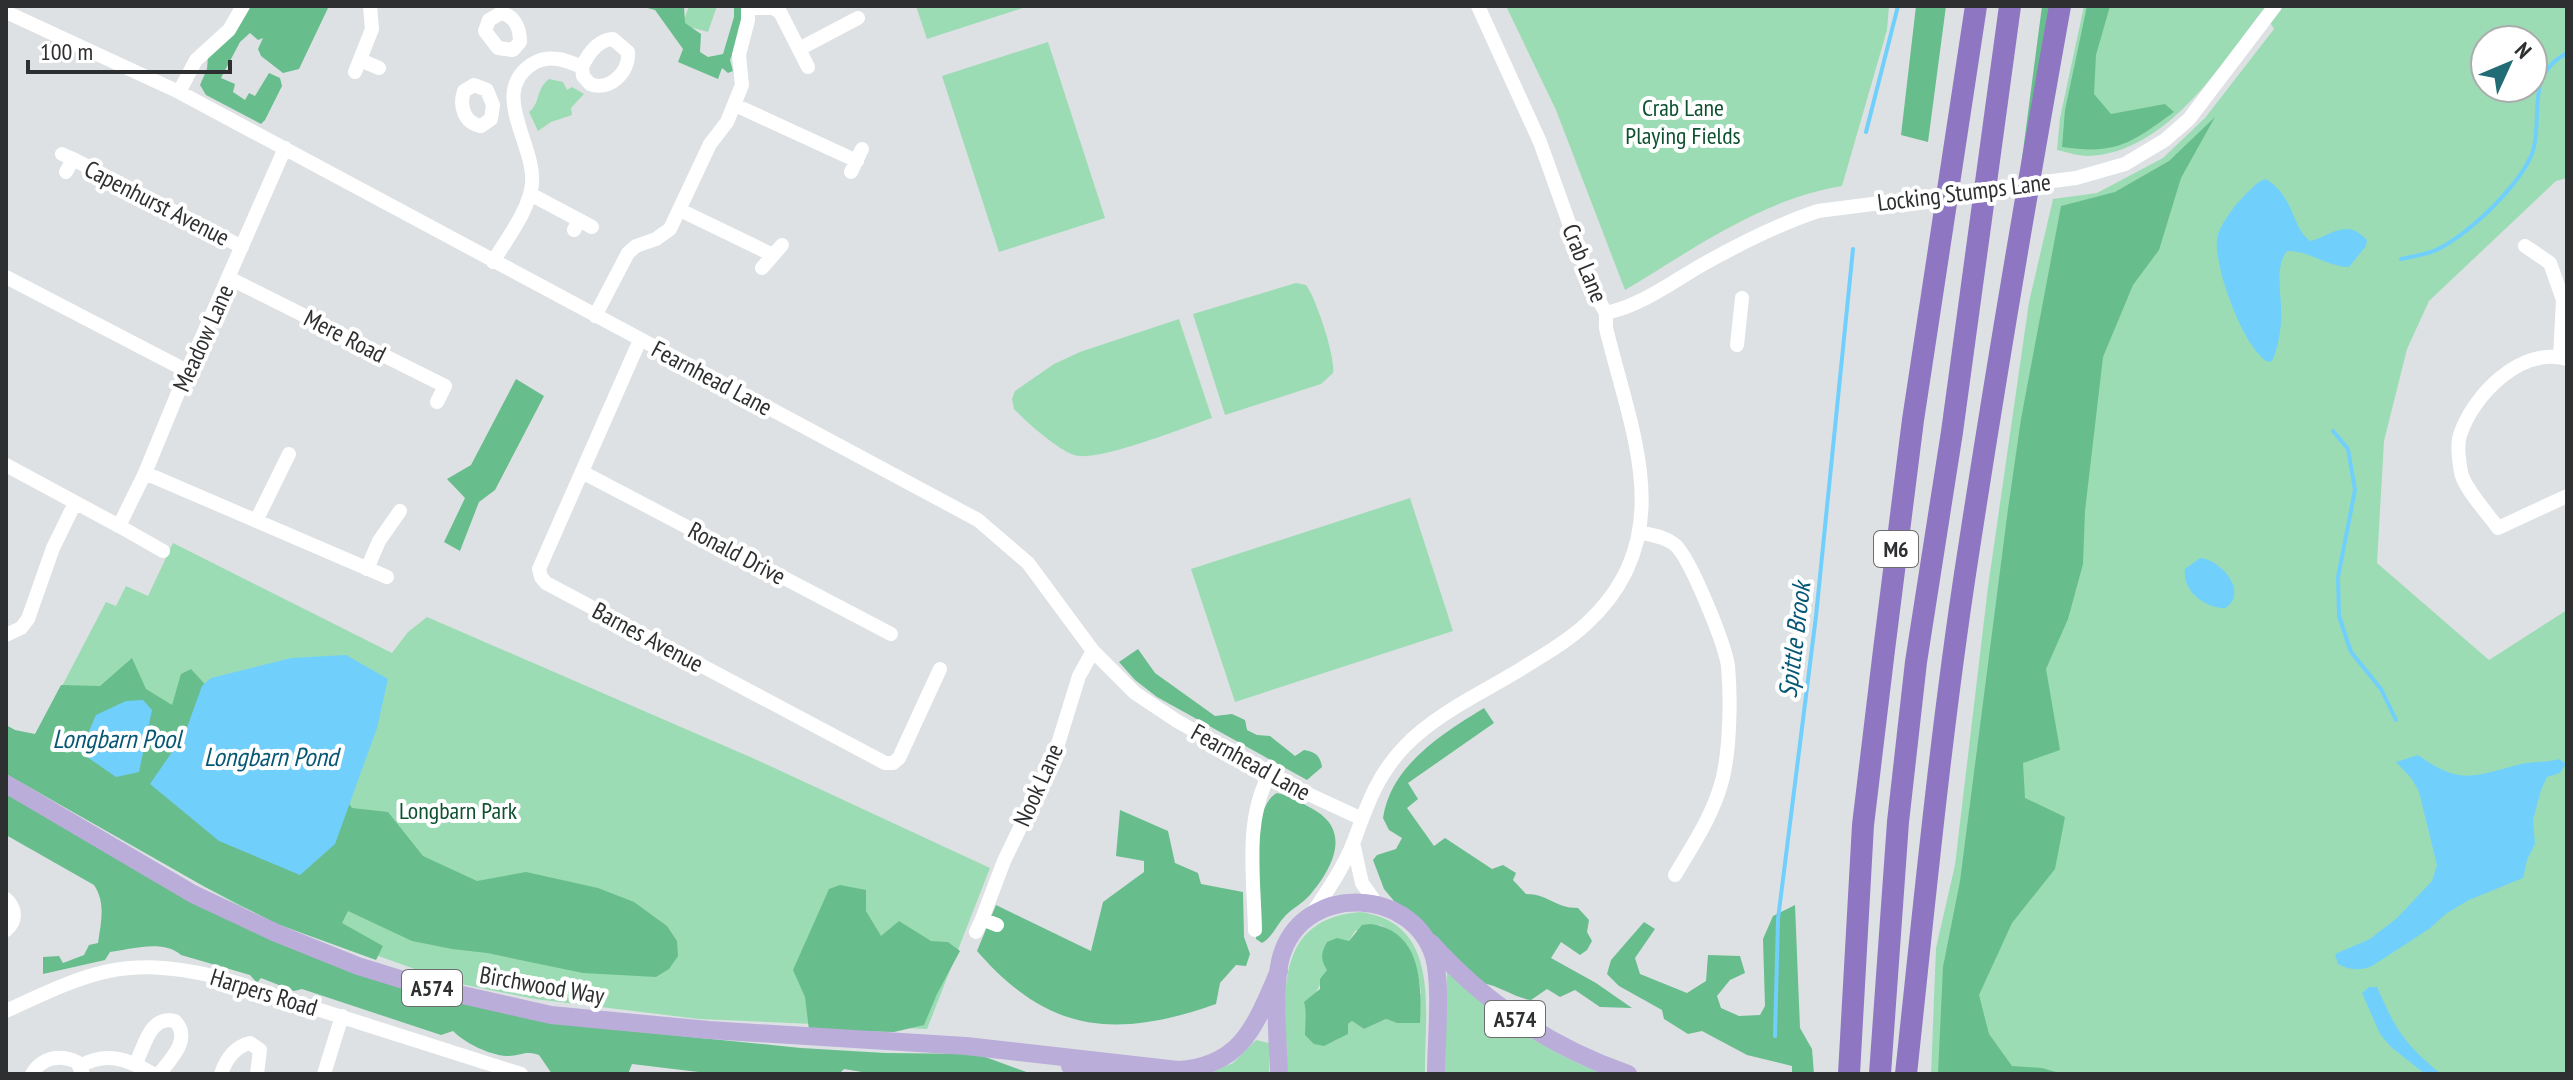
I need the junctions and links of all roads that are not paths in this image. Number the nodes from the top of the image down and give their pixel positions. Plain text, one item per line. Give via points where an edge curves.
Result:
1 (243, 6) edge
2 (370, 6) edge
3 (1478, 6) edge
4 (2011, 6) edge
5 (2060, 6) edge
6 (2275, 6) edge
7 (748, 7) edge
8 (15, 12) edge
9 (1975, 13) edge
10 (858, 18) dead end
11 (516, 48) dead end
12 (799, 49) junction
13 (529, 66) junction
14 (582, 67) dead end
15 (808, 67) dead end
16 (379, 68) dead end
17 (179, 92) junction
18 (513, 101) junction
19 (493, 105) dead end
20 (735, 105) junction
21 (285, 148) junction
22 (857, 160) dead end
23 (67, 162) dead end
24 (530, 194) junction
25 (680, 210) junction
26 (582, 226) dead end
27 (2525, 246) dead end
28 (242, 247) junction
29 (493, 262) junction
30 (762, 268) dead end
31 (6, 277) edge
32 (229, 278) junction
33 (1742, 298) dead end
34 (1606, 313) junction
35 (595, 316) junction
36 (640, 340) junction
37 (1737, 345) dead end
38 (2563, 358) edge
39 (187, 371) junction
40 (437, 402) dead end
41 (288, 454) dead end
42 (6, 465) edge
43 (582, 472) junction
44 (145, 473) junction
45 (2567, 496) edge
46 (75, 503) junction
47 (399, 511) dead end
48 (256, 521) junction
49 (119, 526) junction
50 (1639, 532) junction
51 (163, 551) dead end
52 (367, 569) junction
53 (387, 577) dead end
54 (6, 635) edge
55 (891, 635) dead end
56 (1093, 651) junction
57 (940, 669) dead end
58 (1270, 773) junction
59 (6, 784) edge
60 (1360, 818) junction
61 (1353, 843) junction
62 (1675, 875) dead end
63 (6, 899) edge
64 (1376, 903) junction
65 (1311, 915) junction
66 (997, 925) dead end
67 (6, 930) edge
68 (1255, 930) dead end
69 (1424, 935) junction
70 (1279, 971) junction
71 (6, 1011) edge
72 (342, 1016) junction
73 (1021, 1052) junction
74 (136, 1063) junction
75 (82, 1070) edge
76 (32, 1074) edge
77 (156, 1074) edge
78 (221, 1074) edge
79 (257, 1074) edge
80 (324, 1074) edge
81 (521, 1074) edge
82 (1099, 1074) edge
83 (1279, 1074) edge
84 (1436, 1074) edge
85 (1628, 1074) edge
86 (1849, 1074) edge
87 (1880, 1074) edge
88 (1906, 1074) edge

1 - 17 street via 229,30 196,60
2 - 16 street via 372,29 358,66
3 - 34 street, Crab Lane via 1526,106
4 - 87 highway, M6 via 1914,677
5 - 88 highway via 1965,576
6 - 34 street, Locking Stumps Lane via 2189,119 2125,164 2076,178 1818,211 1744,241 1630,305
7 - 12 street via 777,10
7 - 20 street via 739,55 742,85
8 - 17 street, Fearnhead Lane
9 - 86 highway, M6 via 1882,665 1863,825
10 - 12 street
11 - 13 street
12 - 15 street
13 - 14 street via 555,58
13 - 18 street via 514,88
17 - 21 street, Fearnhead Lane
18 - 19 street
18 - 24 street via 531,162
20 - 22 street
20 - 25 street via 710,144
21 - 28 street, Meadow Lane
21 - 29 street, Fearnhead Lane
23 - 28 street, Capenhurst Avenue
24 - 26 street
24 - 29 street
25 - 30 street via 777,250
25 - 35 street via 666,233 628,253
27 - 38 street via 2550,263 2563,300
28 - 32 street, Meadow Lane
29 - 35 street, Fearnhead Lane
31 - 39 street
32 - 39 street, Meadow Lane
32 - 40 street, Mere Road via 445,386
33 - 37 street
34 - 50 street, Crab Lane via 1641,468
35 - 36 street, Fearnhead Lane
36 - 43 street, Barnes Avenue
36 - 56 street, Fearnhead Lane via 978,520 1028,563
38 - 45 street via 2523,362 2481,394 2458,437 2461,476 2498,528
39 - 44 street, Meadow Lane
41 - 48 street
42 - 46 street
43 - 55 street, Ronald Drive
43 - 57 street, Barnes Avenue via 539,569 546,583 885,763 899,758
44 - 48 street
44 - 49 street, Meadow Lane
46 - 49 street
46 - 54 street via 28,619
47 - 52 street
48 - 52 street
49 - 51 street
50 - 60 street, Crab Lane via 1625,574 1599,611 1558,646 1423,729 1381,775
50 - 62 street via 1667,539 1681,551 1728,664 1724,774 1712,814
52 - 53 street
56 - 58 street, Fearnhead Lane via 1153,706
56 - 66 street, Nook Lane via 1079,676 1054,757 1013,839 979,925
58 - 60 street, Fearnhead Lane
58 - 68 street via 1254,819
59 - 73 main road, Birchwood Way / A574 via 193,894 317,950 423,986 551,1015
60 - 61 street, Crab Lane
61 - 64 street, Crab Lane via 1362,883
61 - 65 street, Crab Lane
63 - 67 street via 15,915
64 - 65 main road via 1343,902
64 - 69 main road, A574 via 1401,914
65 - 70 main road, A574 via 1289,939
69 - 84 main road via 1437,975
69 - 85 main road, A574 via 1501,1010 1560,1046
70 - 73 main road, Birchwood Way / A574 via 1244,1041 1207,1066 1167,1070
70 - 83 main road, A574
71 - 72 street, Harpers Road via 84,977 142,966 213,976
72 - 80 street
72 - 81 street, Harpers Road
73 - 82 main road, Birchwood Way / A574
74 - 75 street via 108,1057
74 - 77 street
74 - 77 street via 155,1024 175,1021 182,1040
75 - 76 street via 66,1057 51,1058
78 - 79 street via 231,1054 250,1043 260,1050

